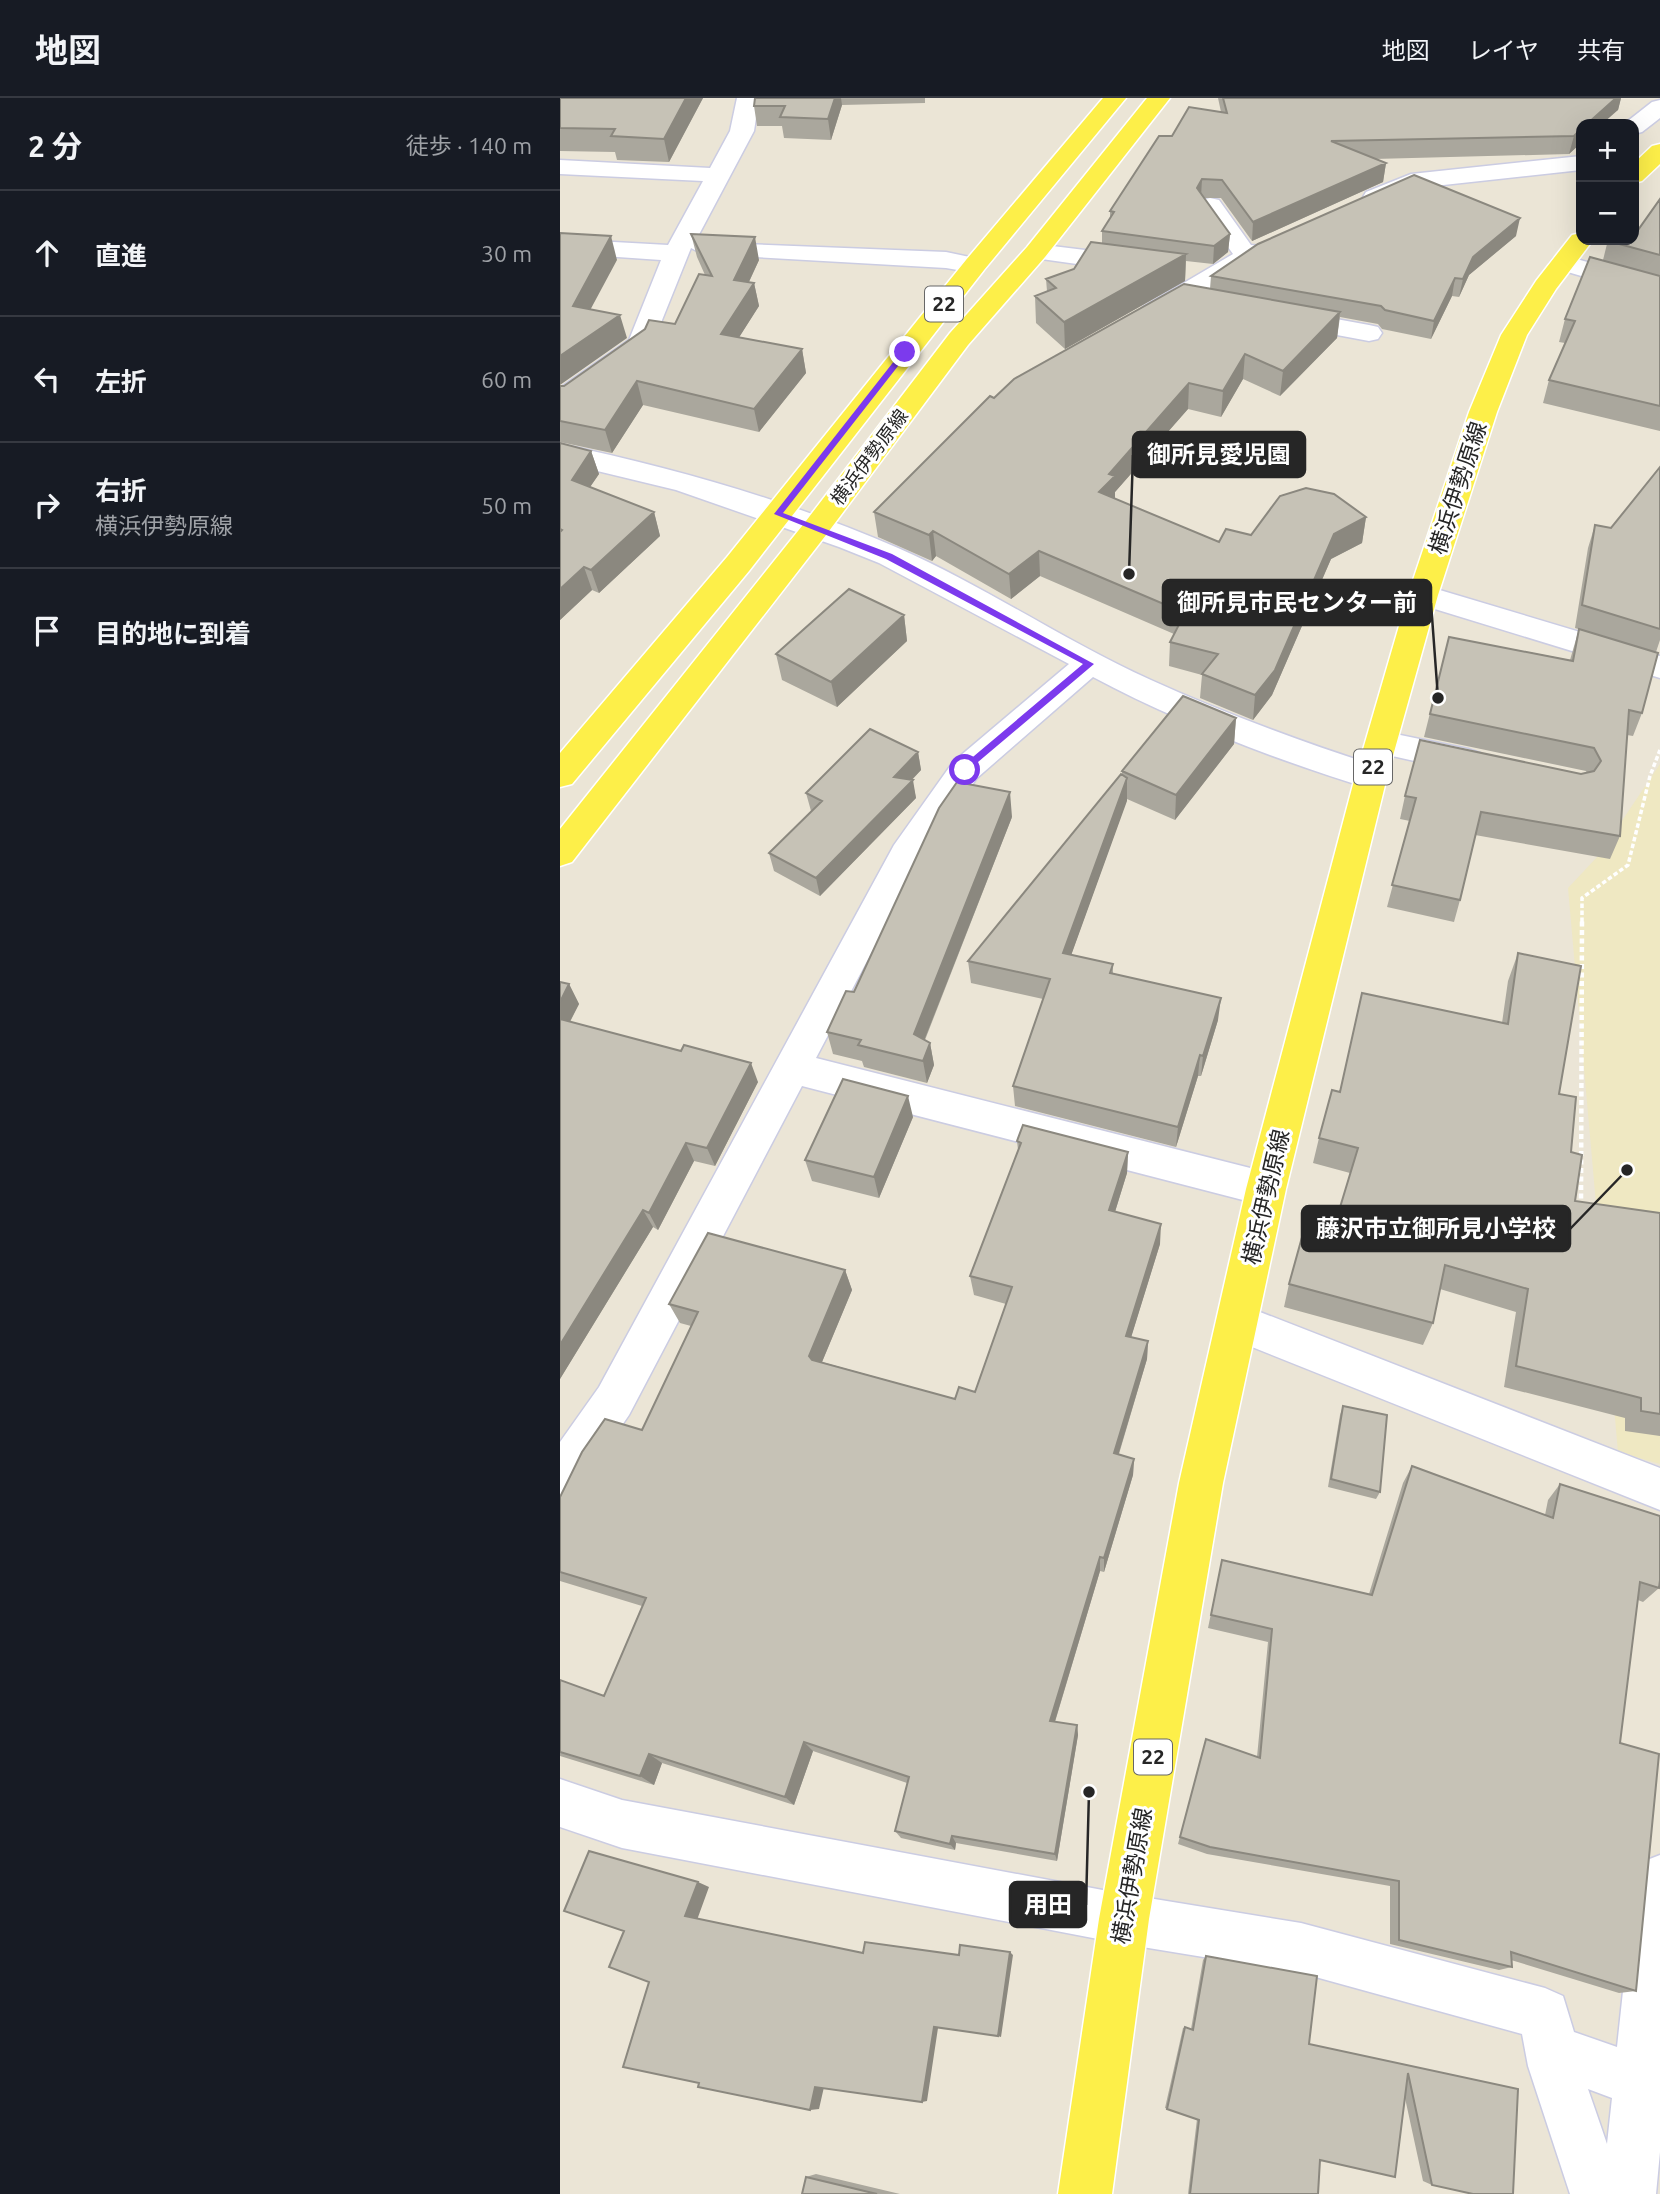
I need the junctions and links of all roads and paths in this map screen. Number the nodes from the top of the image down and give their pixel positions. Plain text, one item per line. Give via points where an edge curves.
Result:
1 (748, 98) edge
2 (1115, 98) edge
3 (1159, 98) edge
4 (1660, 107) edge
5 (1639, 123) edge
6 (1660, 151) edge
7 (1576, 164) edge
8 (560, 167) edge
9 (1639, 171) edge
10 (716, 175) junction
11 (1210, 205) edge
12 (1348, 209) edge
13 (1284, 238) edge
14 (560, 246) edge
15 (678, 250) junction
16 (1036, 252) junction
17 (1572, 252) edge
18 (1246, 255) junction
19 (975, 265) junction
20 (1219, 275) junction
21 (1660, 292) edge
22 (1178, 298) junction
23 (1219, 306) edge
24 (1260, 313) edge
25 (1133, 324) edge
26 (1369, 333) dead end
27 (560, 401) edge
28 (560, 453) edge
29 (778, 514) junction
30 (816, 528) junction
31 (1423, 595) junction
32 (1089, 664) junction
33 (1660, 667) edge
34 (1381, 743) junction
35 (1660, 750) edge
36 (1496, 767) edge
37 (560, 775) edge
38 (1371, 777) junction
39 (560, 853) edge
40 (794, 1068) junction
41 (1266, 1189) junction
42 (1581, 1210) edge
43 (1237, 1322) junction
44 (560, 1479) edge
45 (1660, 1489) edge
46 (560, 1803) edge
47 (1660, 1880) edge
48 (1124, 1919) junction
49 (1550, 2050) junction
50 (1640, 2081) junction
51 (1085, 2194) edge
52 (1597, 2194) edge
53 (1629, 2194) edge

1 - 10 street via 741,131
2 - 19 main road, 横浜伊勢原線 / 22
3 - 16 main road, 横浜伊勢原線 / 22
4 - 5 street
6 - 9 main road
7 - 12 street via 1412,181
8 - 10 street
10 - 15 street
11 - 18 street
13 - 18 street
14 - 15 street
15 - 19 street via 946,260
15 - 27 street via 640,344
16 - 20 street
16 - 30 main road, 横浜伊勢原線 / 22 via 959,339
17 - 21 street
17 - 31 main road, 横浜伊勢原線 / 22 via 1514,335 1483,412
18 - 20 street
19 - 29 main road, 横浜伊勢原線 / 22
20 - 22 street
22 - 23 street
22 - 25 street
24 - 26 street
28 - 29 street via 626,466
29 - 30 street
29 - 37 main road, 横浜伊勢原線 / 22
30 - 32 street via 889,556
30 - 39 main road, 横浜伊勢原線 / 22
31 - 33 street
31 - 34 main road, 横浜伊勢原線 / 22
32 - 38 street via 1308,756
32 - 40 street via 965,770 933,811
34 - 36 street
34 - 38 main road, 横浜伊勢原線 / 22
35 - 42 path via 1628,865 1582,898
38 - 41 main road, 横浜伊勢原線 / 22
40 - 41 street
40 - 44 street via 614,1401
41 - 43 main road, 横浜伊勢原線 / 22
43 - 45 street
43 - 48 main road, 横浜伊勢原線 / 22 via 1201,1483
46 - 48 street via 622,1824
47 - 50 street
48 - 49 street via 1301,1948 1545,2014
48 - 51 main road, 横浜伊勢原線 / 22
49 - 50 street
49 - 52 street
50 - 53 street

